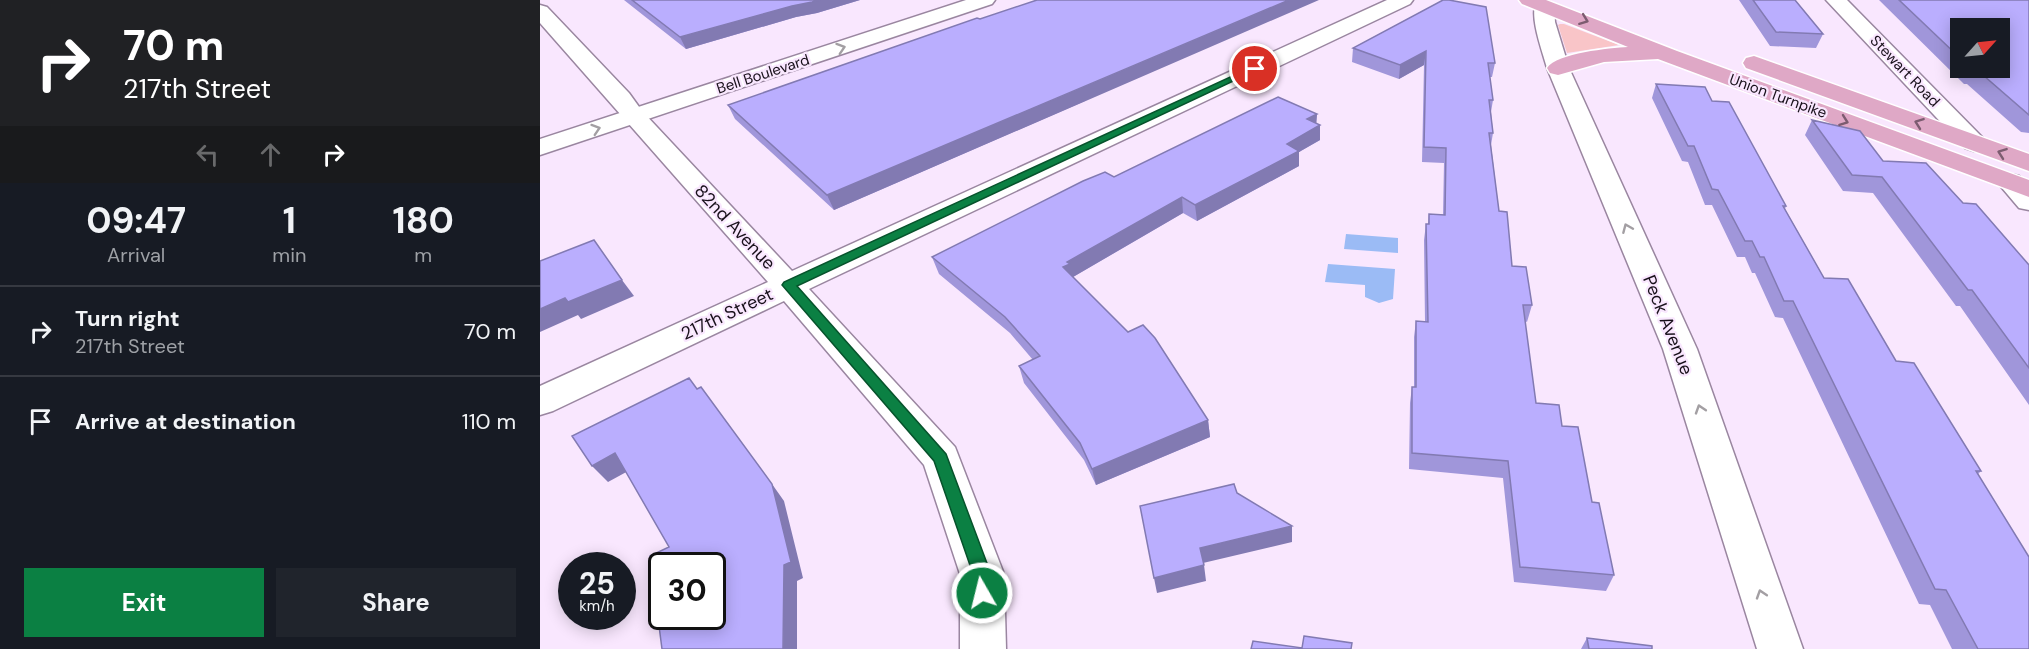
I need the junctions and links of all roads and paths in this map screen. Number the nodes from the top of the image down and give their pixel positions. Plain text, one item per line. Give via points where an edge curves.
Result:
1 (937, 0) edge
2 (985, 0) edge
3 (1403, 0) edge
4 (1581, 0) edge
5 (1836, 0) edge
6 (1537, 3) edge
7 (540, 11) edge
8 (1624, 16) dead end
9 (1734, 55) dead end
10 (1669, 56) junction
11 (1558, 68) junction
12 (618, 107) junction
13 (1974, 143) junction
14 (540, 147) edge
15 (2023, 178) edge
16 (2029, 202) edge
17 (788, 285) junction
18 (540, 401) edge
19 (983, 649) edge
20 (1780, 649) edge

1 - 12 street, Bell Boulevard
12 -> 2 street, Bell Boulevard
3 - 17 street, 217th Street
4 - 8 main road
5 - 13 street, Stewart Road
6 -> 10 main road, Union Turnpike
6 - 11 street, Peck Avenue
7 - 12 street, 82nd Avenue
13 -> 9 main road, Union Turnpike
10 - 11 main road via 1612,54
10 -> 15 main road, Union Turnpike
20 -> 11 street, Peck Avenue via 1680,349
14 -> 12 street, Bell Boulevard
12 - 17 street, 82nd Avenue
15 -> 13 main road, Union Turnpike
15 - 16 street
17 - 18 street, 217th Street
17 - 19 street, 82nd Avenue via 941,458 982,574

